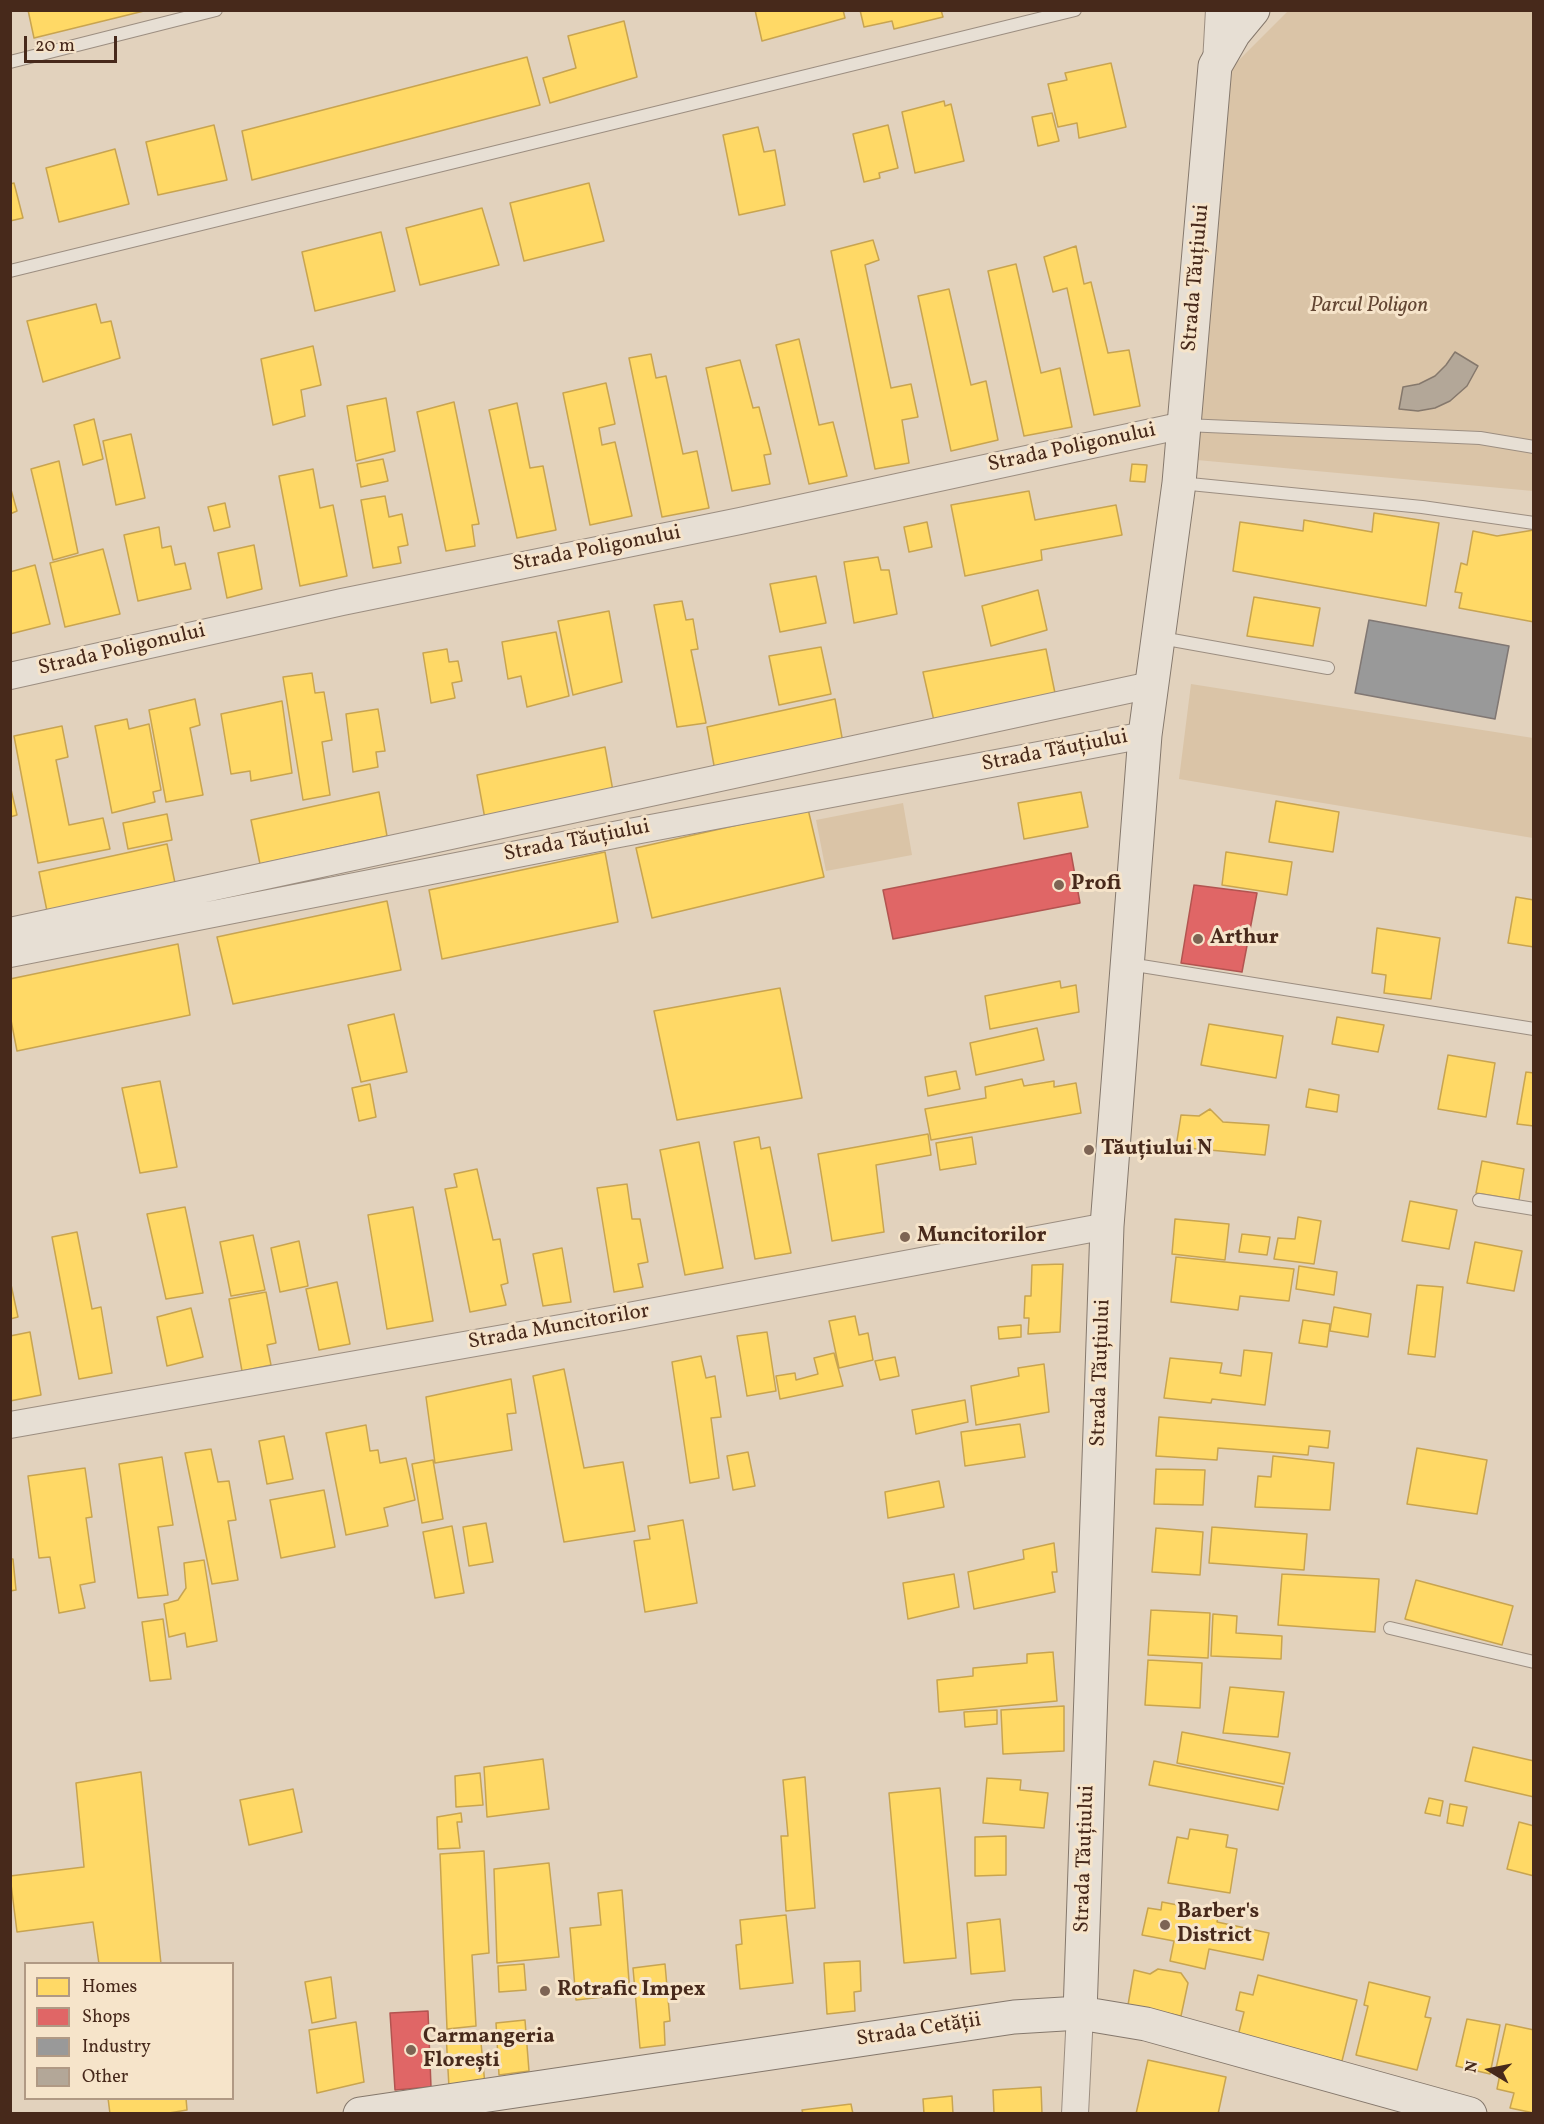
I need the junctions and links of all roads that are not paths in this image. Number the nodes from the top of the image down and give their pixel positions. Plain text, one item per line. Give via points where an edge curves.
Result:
1 (216, 10) edge
2 (1075, 10) edge
3 (1218, 10) edge
4 (1253, 10) edge
5 (10, 62) edge
6 (1215, 66) junction
7 (10, 271) edge
8 (1184, 424) junction
9 (1533, 447) edge
10 (1179, 483) junction
11 (1533, 523) edge
12 (1156, 638) junction
13 (1328, 668) dead end
14 (10, 676) edge
15 (1151, 685) junction
16 (1144, 735) junction
17 (10, 931) edge
18 (10, 954) edge
19 (1127, 963) junction
20 (1533, 1029) edge
21 (1479, 1200) dead end
22 (1533, 1209) edge
23 (1107, 1226) junction
24 (10, 1425) edge
25 (1390, 1629) dead end
26 (1533, 1662) edge
27 (1080, 2013) junction
28 (360, 2114) edge
29 (1075, 2114) edge
30 (1470, 2114) edge

1 - 5 lane
2 - 7 lane
3 - 6 street
4 - 6 main road, Strada Tăuțiului
6 - 8 main road, Strada Tăuțiului
8 - 9 lane via 1480,438
8 - 10 main road, Strada Tăuțiului
8 - 14 street, Strada Poligonului
10 - 11 lane via 1422,507
10 - 12 main road, Strada Tăuțiului
12 - 13 lane
12 - 15 main road, Strada Tăuțiului
15 - 16 main road, Strada Tăuțiului
15 - 17 street
16 - 18 street, Strada Tăuțiului via 630,831
16 - 19 main road, Strada Tăuțiului
19 - 20 lane
19 - 23 main road, Strada Tăuțiului
21 - 22 lane
23 - 24 street, Strada Muncitorilor via 623,1317
23 - 27 main road, Strada Tăuțiului
25 - 26 lane
27 - 28 main road, Strada Cetății via 1014,2017
27 - 29 street
27 - 30 main road, Strada Cetății via 1146,2024

